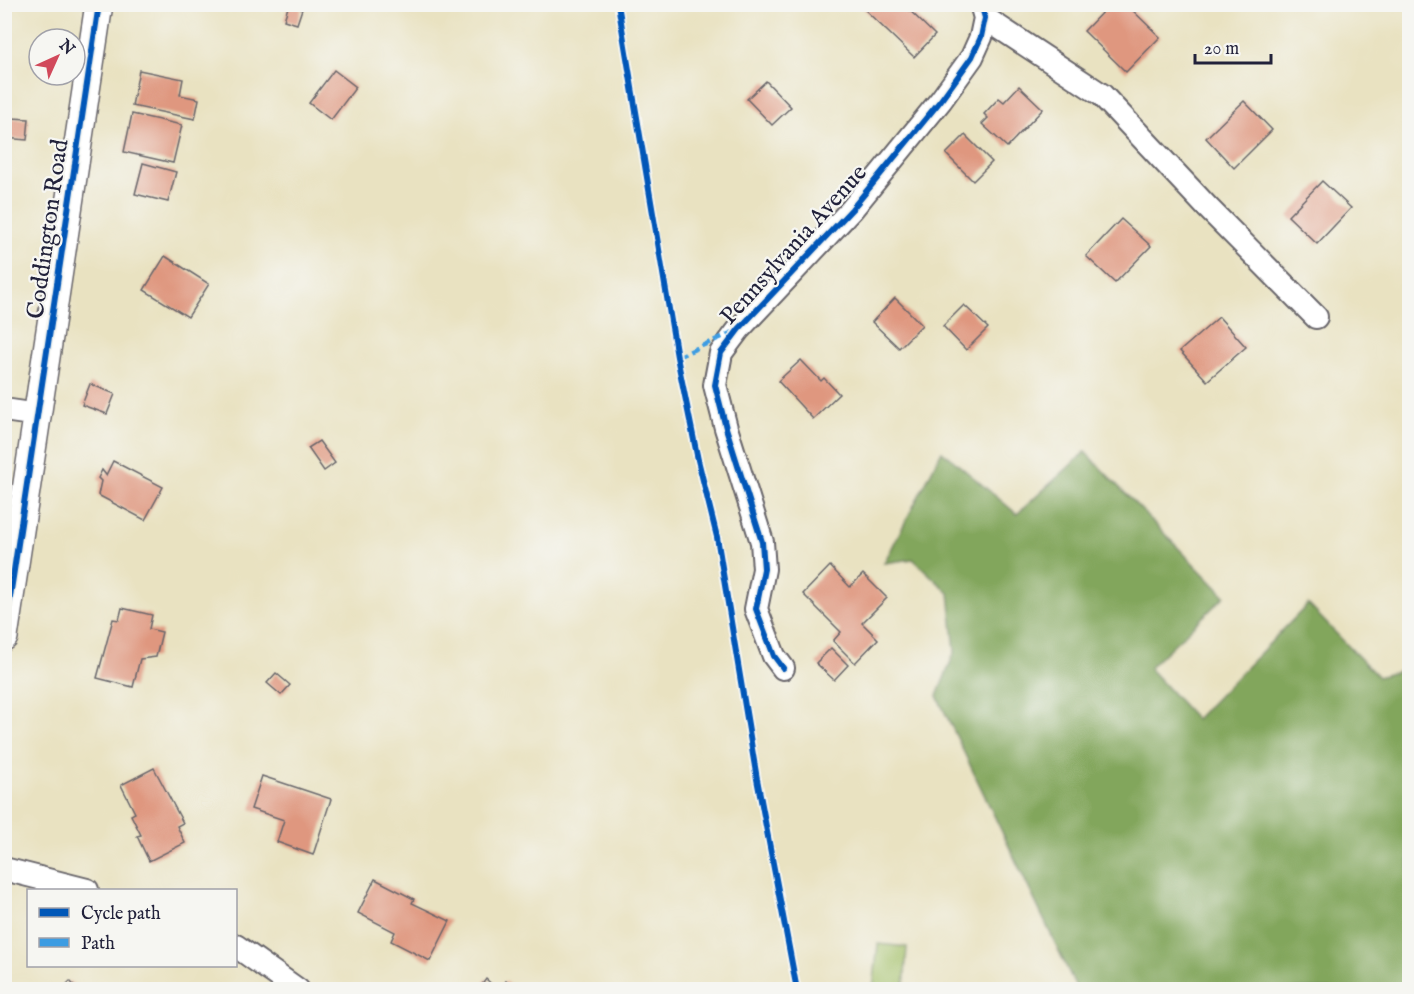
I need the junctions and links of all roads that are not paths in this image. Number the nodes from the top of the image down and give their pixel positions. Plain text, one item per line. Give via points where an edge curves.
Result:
1 (99, 4) edge
2 (983, 11) edge
3 (1316, 317) dead end
4 (4, 410) edge
5 (38, 415) junction
6 (4, 637) edge
7 (783, 668) dead end
8 (4, 869) edge
9 (79, 889) edge
10 (237, 947) edge
11 (298, 990) edge

1 - 5 street, Coddington Road
2 - 3 street via 1102,95
2 - 7 street, Pennsylvania Avenue via 981,37 972,57 942,100 852,209 721,353 715,385 762,542 765,569 756,609 774,656
4 - 5 street
5 - 6 street, Coddington Road
8 - 9 street
10 - 11 street

